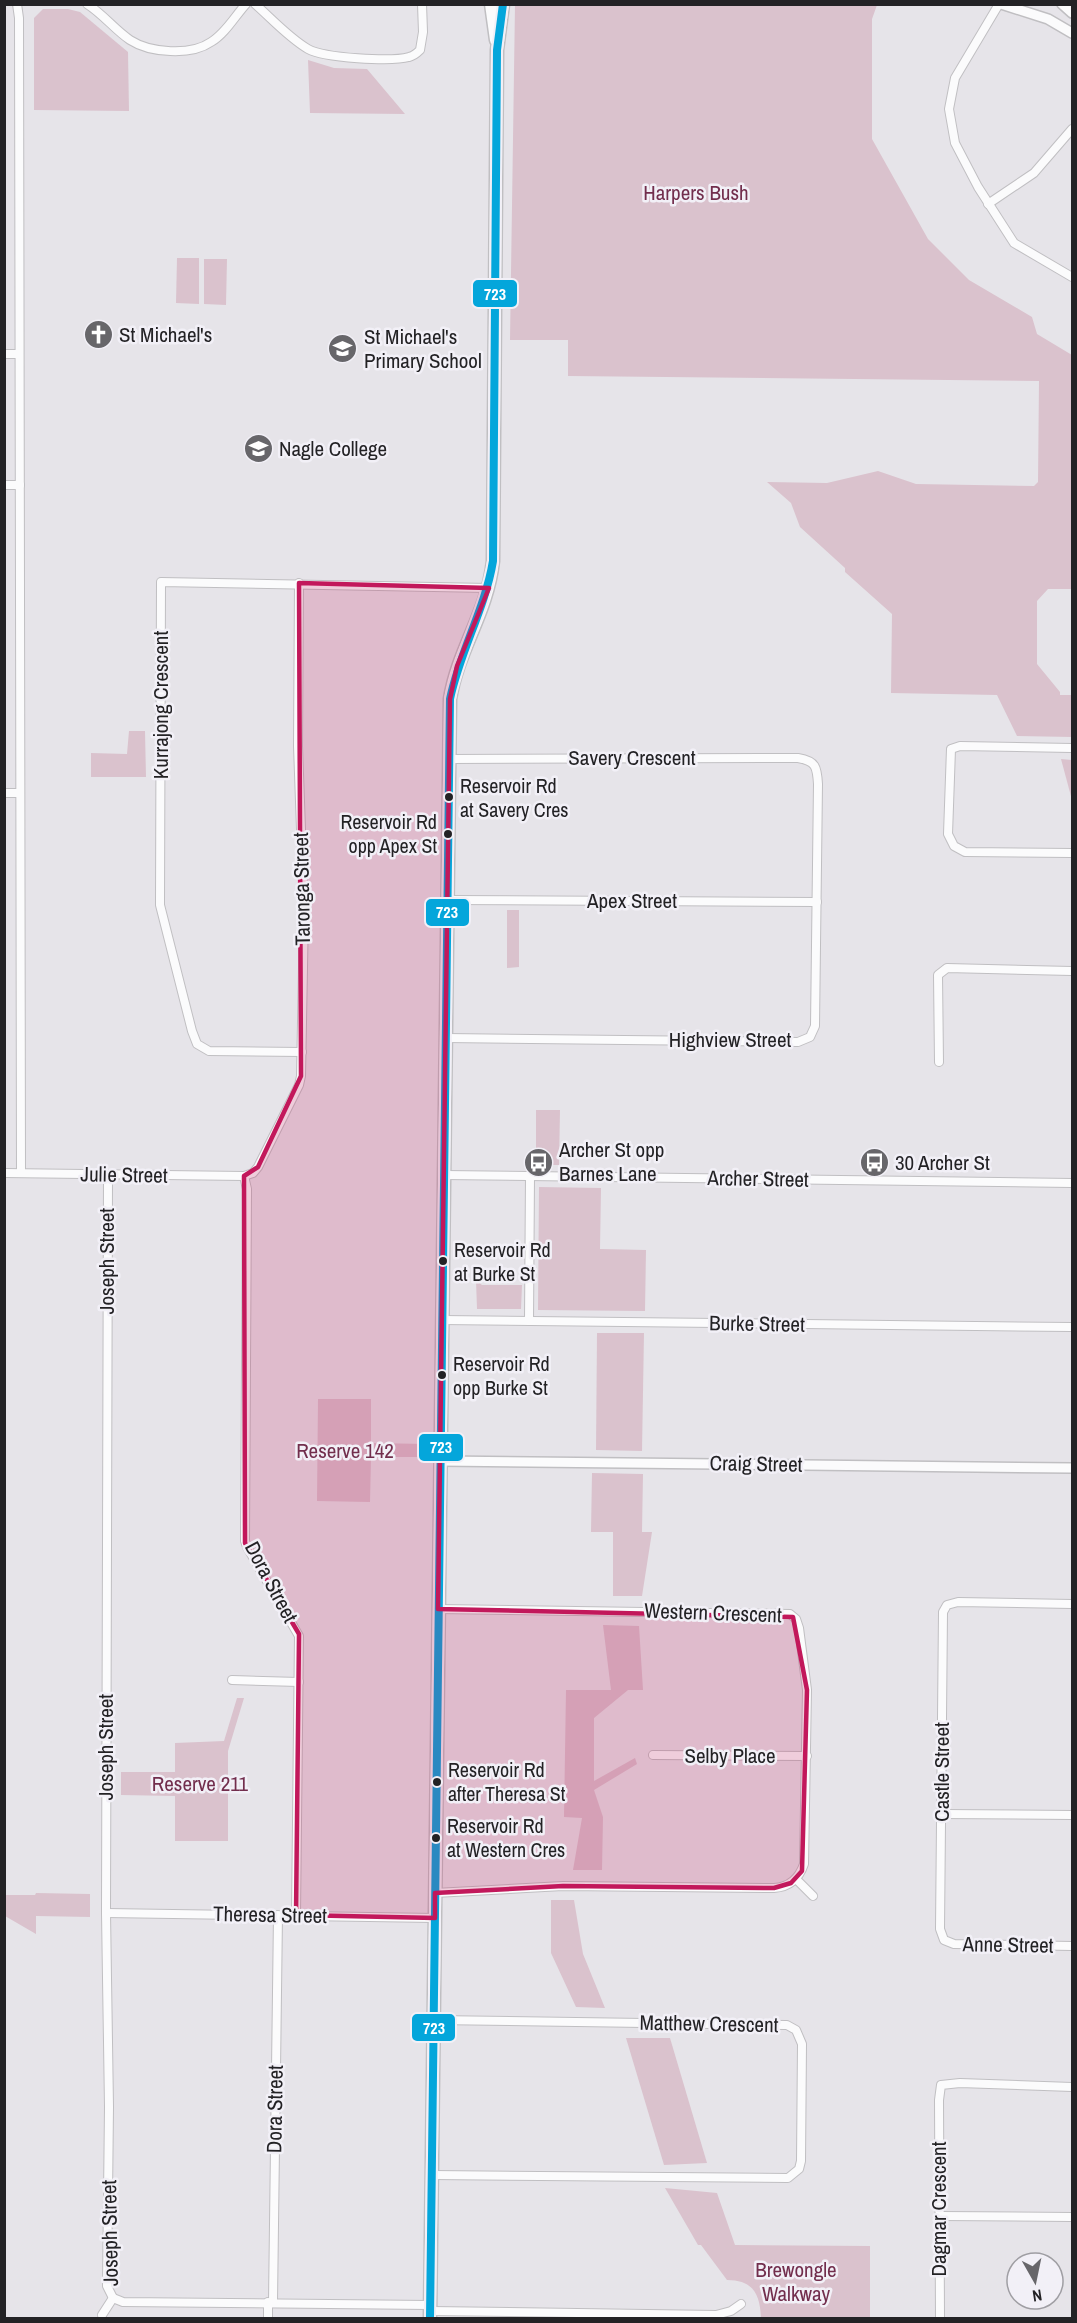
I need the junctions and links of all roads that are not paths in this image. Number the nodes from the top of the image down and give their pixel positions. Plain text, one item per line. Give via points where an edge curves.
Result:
1 (17, 4) edge
2 (87, 4) edge
3 (246, 4) edge
4 (255, 4) edge
5 (422, 4) edge
6 (491, 4) edge
7 (503, 4) edge
8 (1000, 4) edge
9 (1029, 4) edge
10 (1062, 4) edge
11 (1013, 9) junction
12 (1072, 13) edge
13 (1072, 33) edge
14 (497, 50) junction
15 (1072, 129) edge
16 (988, 204) junction
17 (1072, 278) edge
18 (4, 354) edge
19 (19, 354) junction
20 (4, 485) edge
21 (20, 485) junction
22 (299, 583) junction
23 (489, 588) junction
24 (1072, 748) edge
25 (449, 759) junction
26 (814, 764) joint
27 (4, 793) edge
28 (20, 793) junction
29 (1072, 853) edge
30 (447, 900) junction
31 (817, 902) junction
32 (1072, 971) edge
33 (446, 1038) junction
34 (302, 1052) junction
35 (939, 1062) dead end
36 (4, 1173) edge
37 (21, 1173) junction
38 (108, 1174) junction
39 (444, 1175) junction
40 (244, 1176) junction
41 (530, 1176) junction
42 (1072, 1183) edge
43 (442, 1320) junction
44 (529, 1321) junction
45 (1072, 1327) edge
46 (440, 1461) junction
47 (1072, 1468) edge
48 (1072, 1604) edge
49 (438, 1609) junction
50 (232, 1680) dead end
51 (299, 1682) junction
52 (653, 1755) dead end
53 (807, 1756) junction
54 (942, 1814) junction
55 (1072, 1815) edge
56 (796, 1879) junction
57 (435, 1893) junction
58 (813, 1896) dead end
59 (106, 1913) junction
60 (278, 1915) junction
61 (296, 1915) junction
62 (435, 1918) junction
63 (944, 1940) joint
64 (1072, 1946) edge
65 (433, 2020) junction
66 (1072, 2087) edge
67 (432, 2175) junction
68 (940, 2216) junction
69 (1072, 2217) edge
70 (113, 2298) junction
71 (270, 2302) junction
72 (741, 2304) dead end
73 (430, 2312) edge
74 (102, 2314) dead end
75 (267, 2319) edge
76 (940, 2319) edge

1 - 19 street
2 - 3 street via 131,41 167,50 199,48 212,42
4 - 5 street via 303,45 321,55 397,58 412,56 420,50
6 - 14 main road
7 - 14 main road
8 - 11 street
8 - 16 street via 955,78 948,109 955,142
9 - 11 street
10 - 12 street
11 - 13 street via 1048,19
14 - 23 main road via 493,550
15 - 16 street via 1034,173
16 - 17 street via 1014,243
18 - 19 street
19 - 21 street
20 - 21 street
21 - 28 street
22 - 23 street, Kurrajong Crescent
22 - 34 street, Taronga Street
22 - 34 street, Kurrajong Crescent via 161,582 160,905 192,1031 200,1047 213,1052
23 - 25 main road via 452,686
24 - 29 street via 951,749 948,834 954,846 965,852
25 - 26 street, Savery Crescent via 798,758
25 - 30 main road
26 - 31 street, Highview Street via 818,784
27 - 28 street
28 - 37 street
30 - 31 street, Apex Street
30 - 33 main road
31 - 33 street, Highview Street via 815,1026 810,1037 798,1042
32 - 35 street via 947,968 938,975
33 - 39 main road
34 - 40 street, Taronga Street via 299,1085 258,1167
36 - 37 street, Julie Street
37 - 38 street, Julie Street
38 - 40 street, Julie Street
38 - 59 street, Joseph Street
39 - 41 street, Archer Street
39 - 43 main road
40 - 51 street, Dora Street via 245,1541 298,1633
41 - 42 street, Archer Street
41 - 44 street
43 - 44 street, Burke Street
43 - 46 main road
44 - 45 street, Burke Street
46 - 47 street, Craig Street
46 - 49 main road
48 - 54 street, Castle Street via 948,1605 943,1616
49 - 53 street, Western Crescent via 790,1614 799,1628 807,1690
49 - 57 main road
50 - 51 street
51 - 61 street, Dora Street
52 - 53 street, Selby Place
53 - 56 street, Western Crescent via 805,1857
54 - 55 street
54 - 63 street, Castle Street via 940,1929
56 - 57 street via 774,1888 563,1886
56 - 58 street
57 - 62 main road
59 - 60 street, Theresa Street
59 - 70 street, Joseph Street via 107,2286
60 - 61 street, Theresa Street
60 - 71 street, Dora Street
61 - 62 street, Theresa Street
62 - 65 main road
63 - 64 street, Anne Street via 954,1944
65 - 67 main road
65 - 67 street, Matthew Crescent via 787,2025 796,2030 802,2044 801,2161 799,2169 788,2178
66 - 68 street, Dagmar Crescent via 941,2085
67 - 73 main road
68 - 69 street
68 - 76 street, Dagmar Crescent
70 - 71 street via 123,2302
70 - 74 street, Joseph Street
71 - 73 street
71 - 75 street, Dora Street
72 - 73 street via 716,2314

